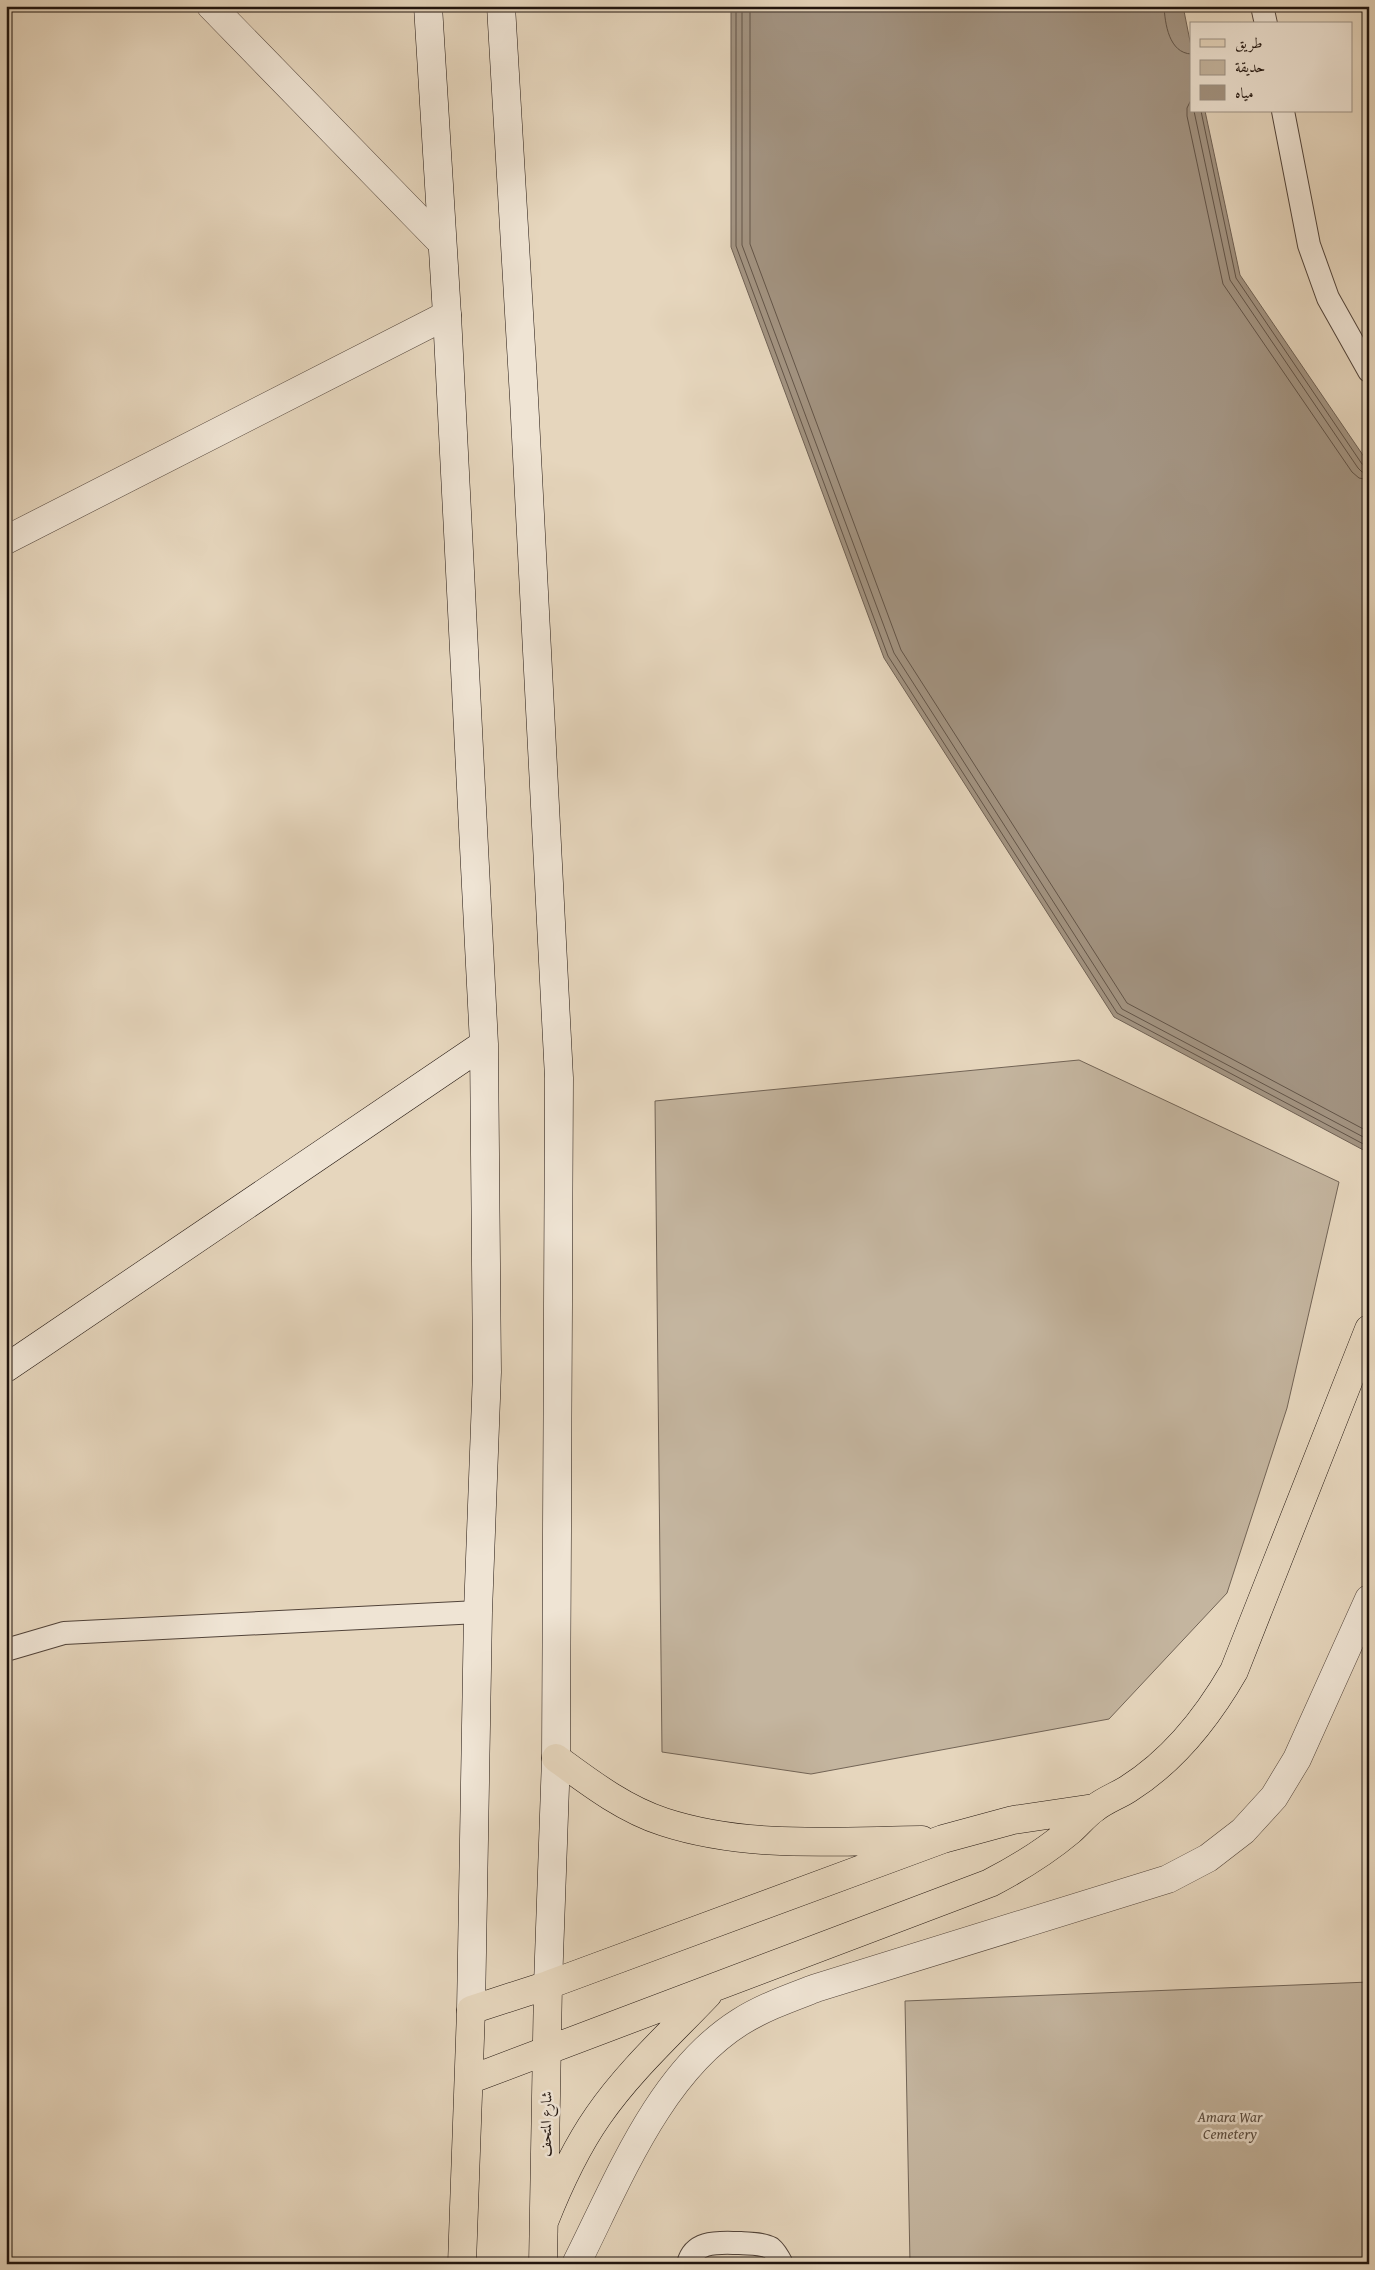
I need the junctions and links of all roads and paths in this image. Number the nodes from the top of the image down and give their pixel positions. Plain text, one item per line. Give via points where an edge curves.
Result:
1 (210, 6) edge
2 (428, 6) edge
3 (501, 6) edge
4 (1262, 6) edge
5 (1266, 22) edge
6 (1283, 112) edge
7 (442, 243) junction
8 (447, 315) junction
9 (1369, 371) edge
10 (6, 540) edge
11 (484, 1044) junction
12 (1369, 1329) edge
13 (6, 1368) edge
14 (1369, 1599) edge
15 (478, 1612) junction
16 (6, 1650) edge
17 (556, 1758) junction
18 (1094, 1808) junction
19 (943, 1840) junction
20 (548, 1985) junction
21 (713, 1988) junction
22 (471, 2010) junction
23 (547, 2050) junction
24 (469, 2080) junction
25 (544, 2222) junction
26 (462, 2264) edge
27 (543, 2264) edge
28 (576, 2264) edge
29 (688, 2264) edge
30 (782, 2264) edge

1 - 7 main road
2 - 7 main road
3 - 17 main road via 559,1078
4 - 5 lane
6 - 9 lane via 1309,245 1328,298
7 - 8 main road
8 - 10 main road
8 - 11 main road
11 - 13 main road
11 - 15 main road via 487,1372
12 - 18 main road via 1234,1671 1214,1705 1189,1737 1129,1788
14 - 28 main road via 1297,1759 1274,1797 1243,1831 1208,1858 1168,1879 816,1988 776,2002 740,2022 706,2048 678,2079 634,2149
15 - 16 lane via 64,1633
15 - 22 main road
17 - 19 main road via 607,1795 663,1822 724,1837 787,1842
17 - 20 main road
18 - 19 main road via 1013,1820
18 - 21 main road via 1046,1850 990,1883
19 - 20 main road
20 - 22 main road
20 - 23 main road, شارع المتحف
21 - 23 main road
21 - 25 main road via 623,2083 599,2115 577,2149
22 - 24 main road
23 - 24 main road
23 - 25 main road, شارع المتحف
24 - 26 main road
25 - 27 main road, شارع المتحف
29 - 30 lane via 698,2249 718,2242 762,2244 772,2249

